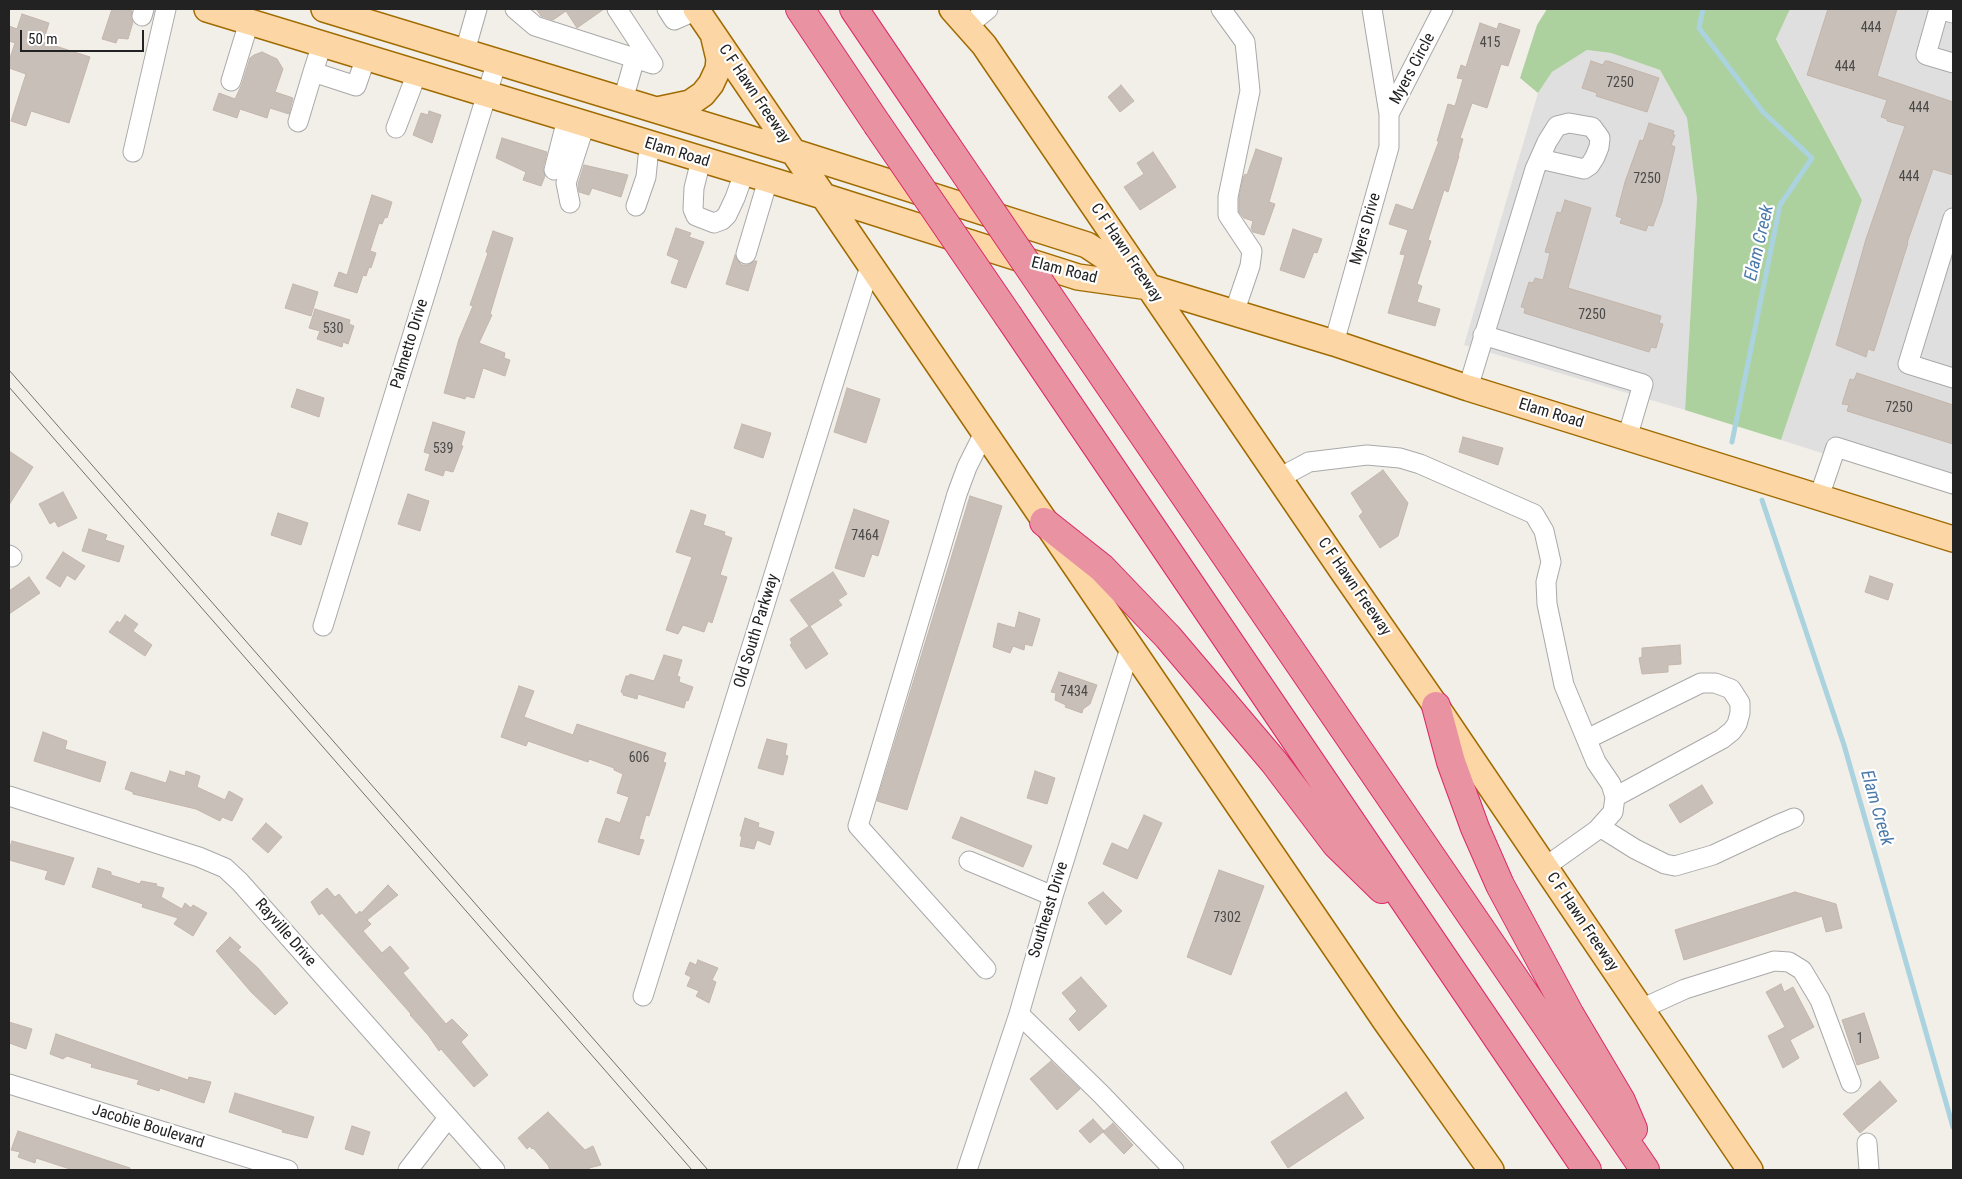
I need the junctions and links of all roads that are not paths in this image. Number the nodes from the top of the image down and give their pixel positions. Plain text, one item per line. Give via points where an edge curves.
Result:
1 (166, 9) edge
2 (207, 9) edge
3 (324, 9) edge
4 (477, 9) edge
5 (515, 9) edge
6 (617, 9) edge
7 (667, 9) edge
8 (696, 9) edge
9 (800, 9) edge
10 (854, 9) edge
11 (988, 9) edge
12 (1221, 9) edge
13 (1372, 9) edge
14 (1443, 9) edge
15 (1953, 13) edge
16 (960, 17) edge
17 (259, 19) edge
18 (713, 34) junction
19 (322, 44) junction
20 (465, 51) junction
21 (366, 57) junction
22 (635, 58) junction
23 (498, 61) junction
24 (1953, 63) edge
25 (313, 72) junction
26 (417, 73) junction
27 (231, 81) dead end
28 (488, 95) junction
29 (623, 100) junction
30 (657, 110) junction
31 (1390, 114) junction
32 (298, 122) dead end
33 (576, 122) junction
34 (396, 128) dead end
35 (652, 145) junction
36 (133, 152) dead end
37 (794, 152) junction
38 (1540, 158) dead end
39 (701, 160) junction
40 (554, 170) dead end
41 (744, 173) junction
42 (768, 180) junction
43 (826, 198) junction
44 (570, 203) dead end
45 (636, 206) dead end
46 (1953, 218) edge
47 (746, 254) dead end
48 (1947, 260) edge
49 (870, 266) junction
50 (1149, 287) junction
51 (1234, 313) junction
52 (1483, 335) junction
53 (1334, 344) junction
54 (1953, 378) edge
55 (1468, 388) junction
56 (984, 433) junction
57 (1627, 438) junction
58 (1278, 478) junction
59 (1953, 484) edge
60 (1819, 497) junction
61 (1044, 522) junction
62 (1953, 539) edge
63 (323, 626) dead end
64 (1130, 648) junction
65 (1436, 706) junction
66 (1587, 739) junction
67 (9, 796) edge
68 (1615, 797) junction
69 (1794, 818) dead end
70 (1600, 827) junction
71 (969, 861) dead end
72 (1545, 867) junction
73 (1053, 896) junction
74 (1420, 925) junction
75 (986, 969) dead end
76 (643, 996) dead end
77 (1641, 1009) junction
78 (1018, 1014) junction
79 (1851, 1083) dead end
80 (9, 1084) edge
81 (448, 1118) junction
82 (1867, 1143) dead end
83 (288, 1170) edge
84 (408, 1170) edge
85 (495, 1170) edge
86 (967, 1170) edge
87 (1174, 1170) edge
88 (1490, 1170) edge
89 (1587, 1170) edge
90 (1645, 1170) edge
91 (1649, 1170) edge
92 (1750, 1170) edge
93 (1869, 1170) edge

1 - 36 street
2 - 17 main road, Elam Road
3 - 20 main road, Elam Road
4 - 20 street
5 - 22 street via 535,26
6 - 22 street via 653,64
7 - 8 street via 674,20
8 - 18 main road, C F Hawn Freeway
9 - 74 highway, bridge
10 - 90 highway, bridge
11 - 16 street
12 - 51 street via 1245,42 1250,91 1228,197 1228,215 1252,251
13 - 31 street, Myers Circle
14 - 31 street, Myers Circle
15 - 24 street via 1939,9 1926,55
16 - 50 main road, C F Hawn Freeway via 984,45
17 - 19 main road, Elam Road
17 - 27 street
18 - 30 main road via 719,59 711,84 690,103
18 - 37 main road, C F Hawn Freeway
19 - 21 main road, Elam Road
19 - 25 street
20 - 23 main road, Elam Road
21 - 25 street via 356,86
21 - 26 main road, Elam Road
22 - 29 street
23 - 28 street, Palmetto Drive
23 - 29 main road, Elam Road
25 - 32 street
26 - 28 main road, Elam Road
26 - 34 street
28 - 33 main road, Elam Road
28 - 63 street, Palmetto Drive
29 - 30 main road, Elam Road
30 - 37 main road, Elam Road
31 - 53 street, Myers Drive via 1389,147
33 - 35 main road, Elam Road
33 - 40 street
33 - 44 street via 566,184
35 - 39 main road, Elam Road
35 - 45 street
37 - 43 main road, C F Hawn Freeway
37 - 50 main road, Elam Road via 1087,245
38 - 52 street
39 - 41 main road, Elam Road
39 - 41 street via 693,209 696,216 714,223 727,215
41 - 42 main road, Elam Road
42 - 43 main road, Elam Road
42 - 47 street
43 - 49 main road, C F Hawn Freeway
43 - 50 main road, Elam Road via 1078,278
46 - 48 street
48 - 54 street via 1908,364
49 - 56 main road, C F Hawn Freeway
49 - 76 street, Old South Parkway
50 - 51 main road, Elam Road
50 - 58 main road, C F Hawn Freeway
51 - 53 main road, Elam Road
52 - 55 street
52 - 57 street via 1643,384
53 - 55 main road, Elam Road
55 - 57 main road, Elam Road
56 - 61 main road, C F Hawn Freeway
56 - 75 street via 957,494 858,826
57 - 60 main road, Elam Road
58 - 65 main road, C F Hawn Freeway
58 - 66 street via 1309,462 1367,455 1400,458 1534,514 1544,531 1551,562 1546,582 1547,604 1564,685
59 - 60 street via 1836,447
60 - 62 main road, Elam Road
61 - 64 main road, C F Hawn Freeway
61 - 74 highway via 1102,568 1168,637 1274,762 1336,844
64 - 73 street, Southeast Drive
64 - 88 main road, C F Hawn Freeway
65 - 72 main road, C F Hawn Freeway
65 - 91 highway via 1475,828 1500,885 1621,1101
66 - 68 street
66 - 68 street via 1701,683 1715,683 1731,689 1740,703 1737,724 1722,739
67 - 81 street, Rayville Drive via 199,856 225,868
68 - 70 street via 1613,812
69 - 70 street via 1713,856 1675,866 1635,849
70 - 72 street
71 - 73 street
72 - 77 main road, C F Hawn Freeway
73 - 78 street, Southeast Drive
74 - 89 highway
77 - 79 street via 1685,989 1774,961 1789,962 1802,970 1820,1000
77 - 92 main road, C F Hawn Freeway
78 - 86 street, Southeast Drive
78 - 87 street
80 - 83 street, Jacobie Boulevard
81 - 84 street
81 - 85 street, Rayville Drive
82 - 93 street

